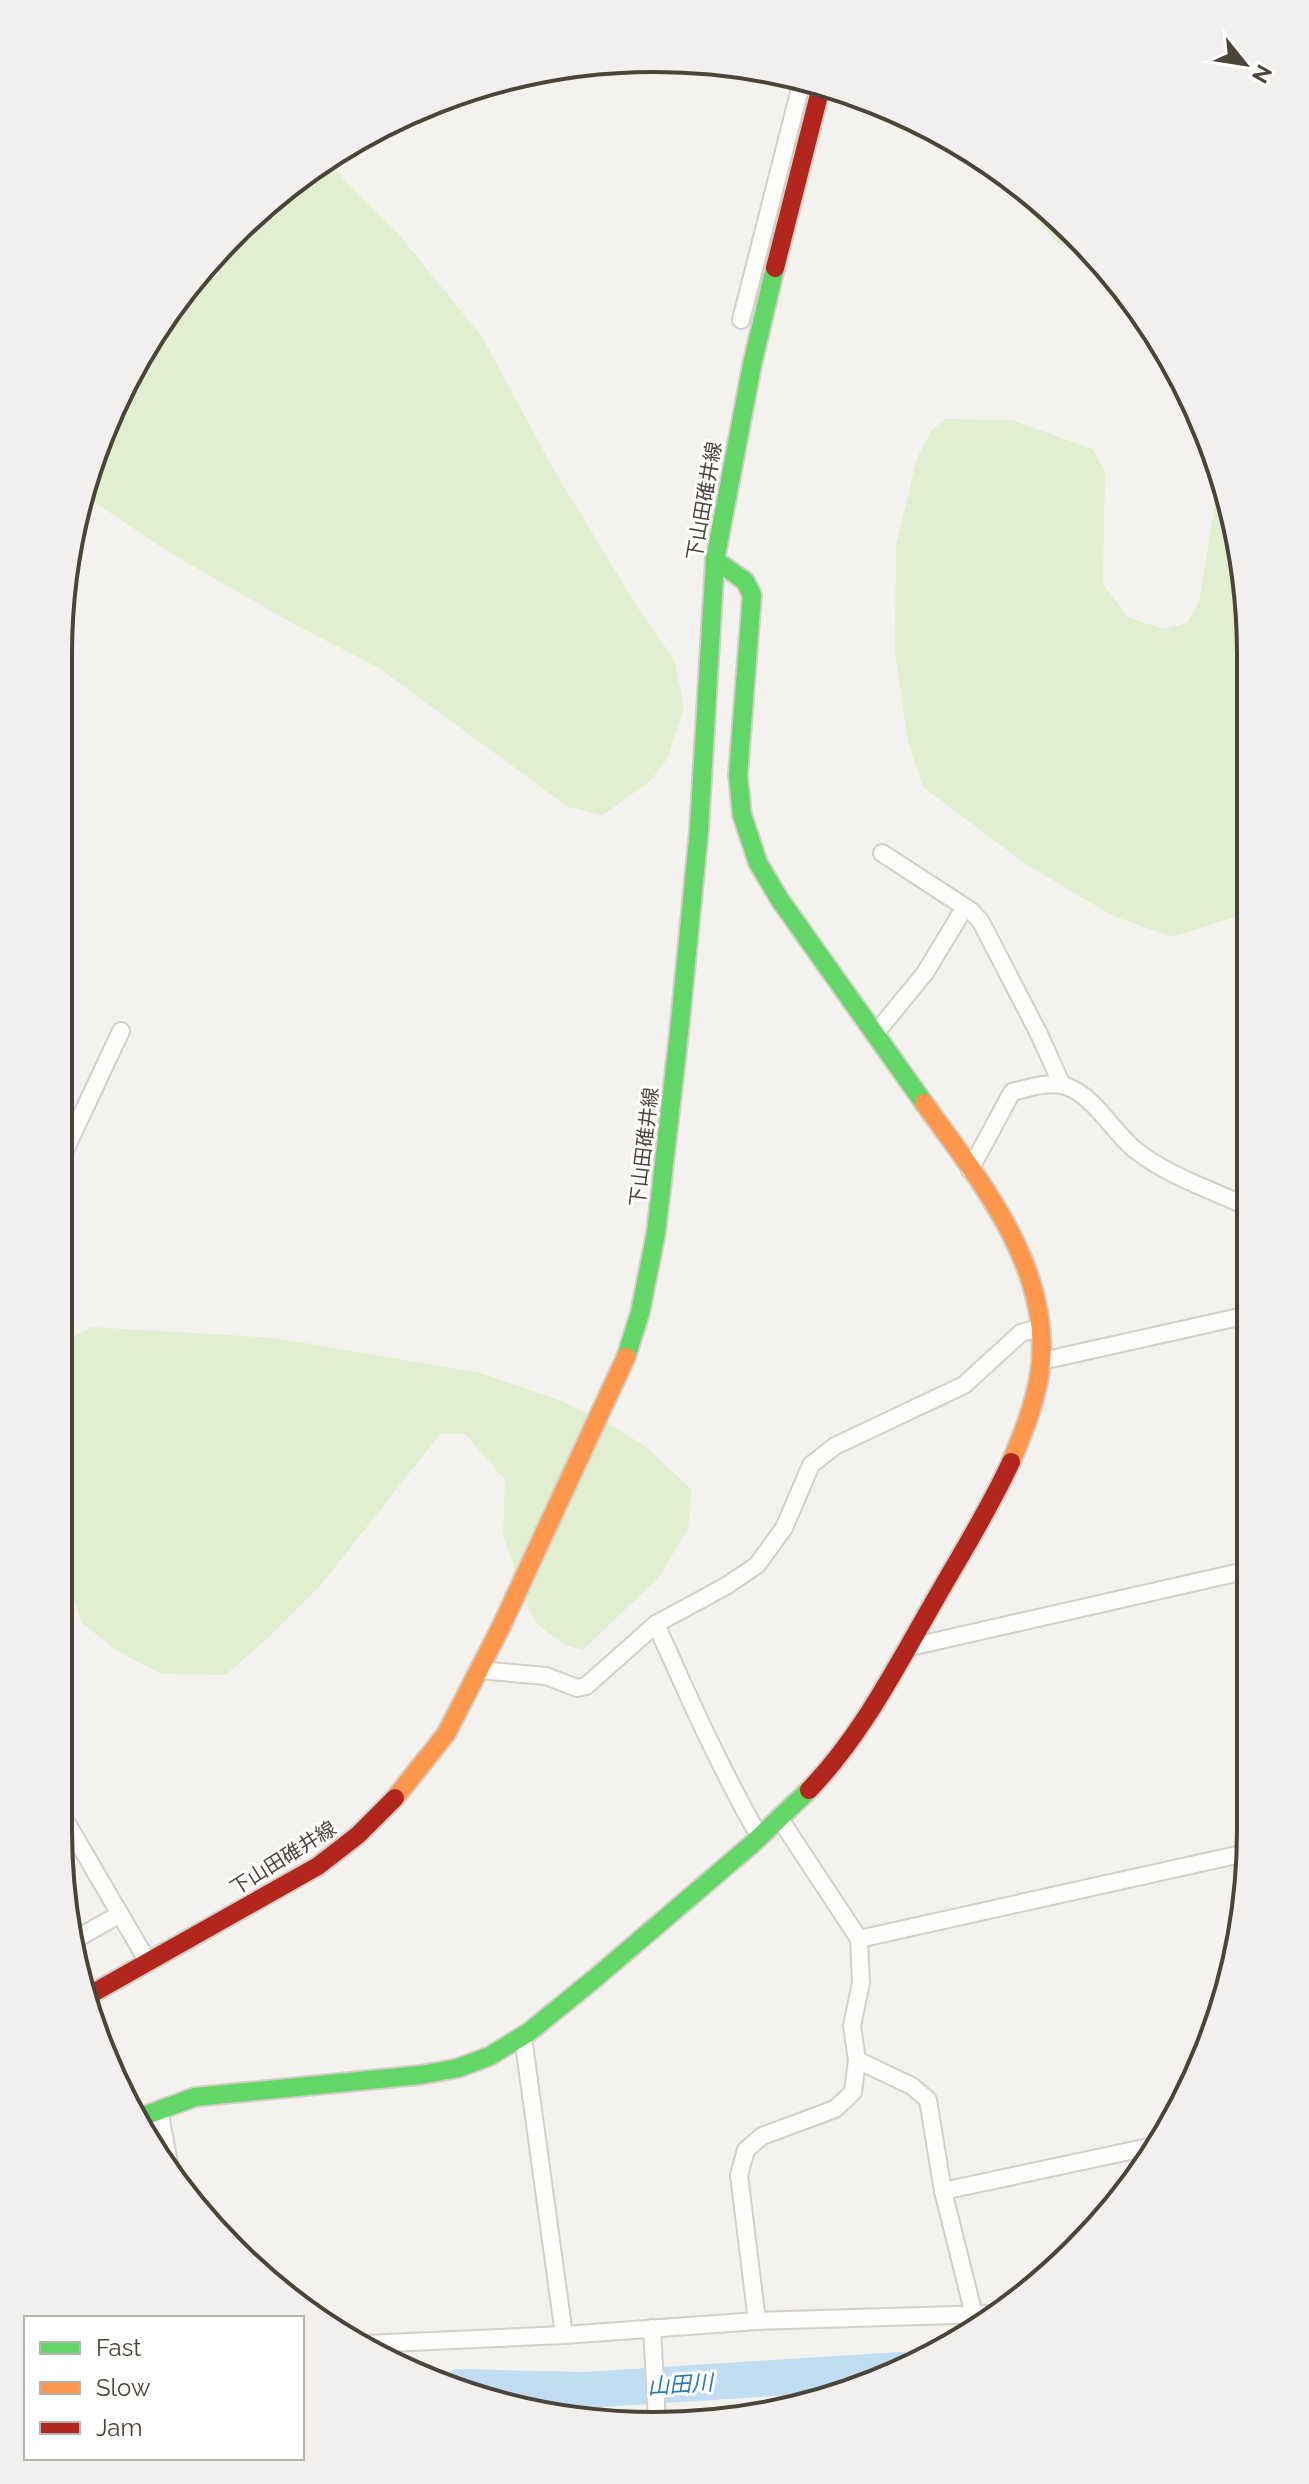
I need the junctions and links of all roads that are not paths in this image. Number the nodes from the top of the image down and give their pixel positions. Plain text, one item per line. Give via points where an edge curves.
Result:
1 (800, 91) edge
2 (818, 96) edge
3 (741, 320) dead end
4 (715, 560) junction
5 (882, 853) dead end
6 (965, 907) junction
7 (121, 1031) dead end
8 (875, 1034) junction
9 (1062, 1085) junction
10 (72, 1135) edge
11 (970, 1170) junction
12 (1237, 1202) edge
13 (1237, 1317) edge
14 (1041, 1327) junction
15 (1042, 1361) junction
16 (1237, 1573) edge
17 (656, 1624) junction
18 (906, 1648) junction
19 (479, 1670) junction
20 (780, 1819) junction
21 (72, 1832) edge
22 (759, 1836) junction
23 (1236, 1855) edge
24 (120, 1914) junction
25 (82, 1936) edge
26 (859, 1939) junction
27 (148, 1962) junction
28 (95, 1992) edge
29 (523, 2037) junction
30 (857, 2060) junction
31 (159, 2110) junction
32 (147, 2115) edge
33 (166, 2147) edge
34 (1142, 2148) edge
35 (943, 2191) junction
36 (981, 2312) edge
37 (978, 2314) edge
38 (757, 2321) junction
39 (653, 2334) junction
40 (564, 2335) junction
41 (381, 2343) edge
42 (657, 2412) edge

1 - 3 street
2 - 4 street, 下山田碓井線 via 752,365
4 - 8 street via 745,581 752,595 738,775 742,815 758,863
4 - 19 street, 下山田碓井線 via 699,830 681,1017 656,1233 640,1313 623,1366
5 - 6 street
6 - 8 street via 925,973
6 - 9 street via 981,922
7 - 10 street
8 - 11 street
9 - 11 street via 1012,1092
9 - 12 street via 1083,1096 1155,1163
11 - 14 street via 1020,1251
13 - 15 street
14 - 15 street
14 - 17 street via 1021,1333 964,1385 835,1446 811,1465 784,1528 757,1565
15 - 18 street via 1012,1463
16 - 18 street
17 - 19 street via 586,1686
17 - 22 street
18 - 20 street via 840,1755
19 - 27 street, 下山田碓井線 via 446,1734 389,1806 358,1835 318,1866
20 - 22 street
20 - 26 street
21 - 24 street
22 - 29 street
23 - 26 street
24 - 25 street
24 - 27 street
26 - 30 street via 861,1983 852,2026
27 - 28 street, 下山田碓井線
29 - 31 street via 453,2070 195,2097
29 - 40 street
30 - 35 street via 912,2086 928,2100
30 - 38 street via 853,2092 835,2109 762,2136 746,2150 739,2175
31 - 32 street
31 - 33 street
34 - 35 street
35 - 36 street
37 - 38 street
38 - 39 street
39 - 40 street
39 - 42 street
40 - 41 street

